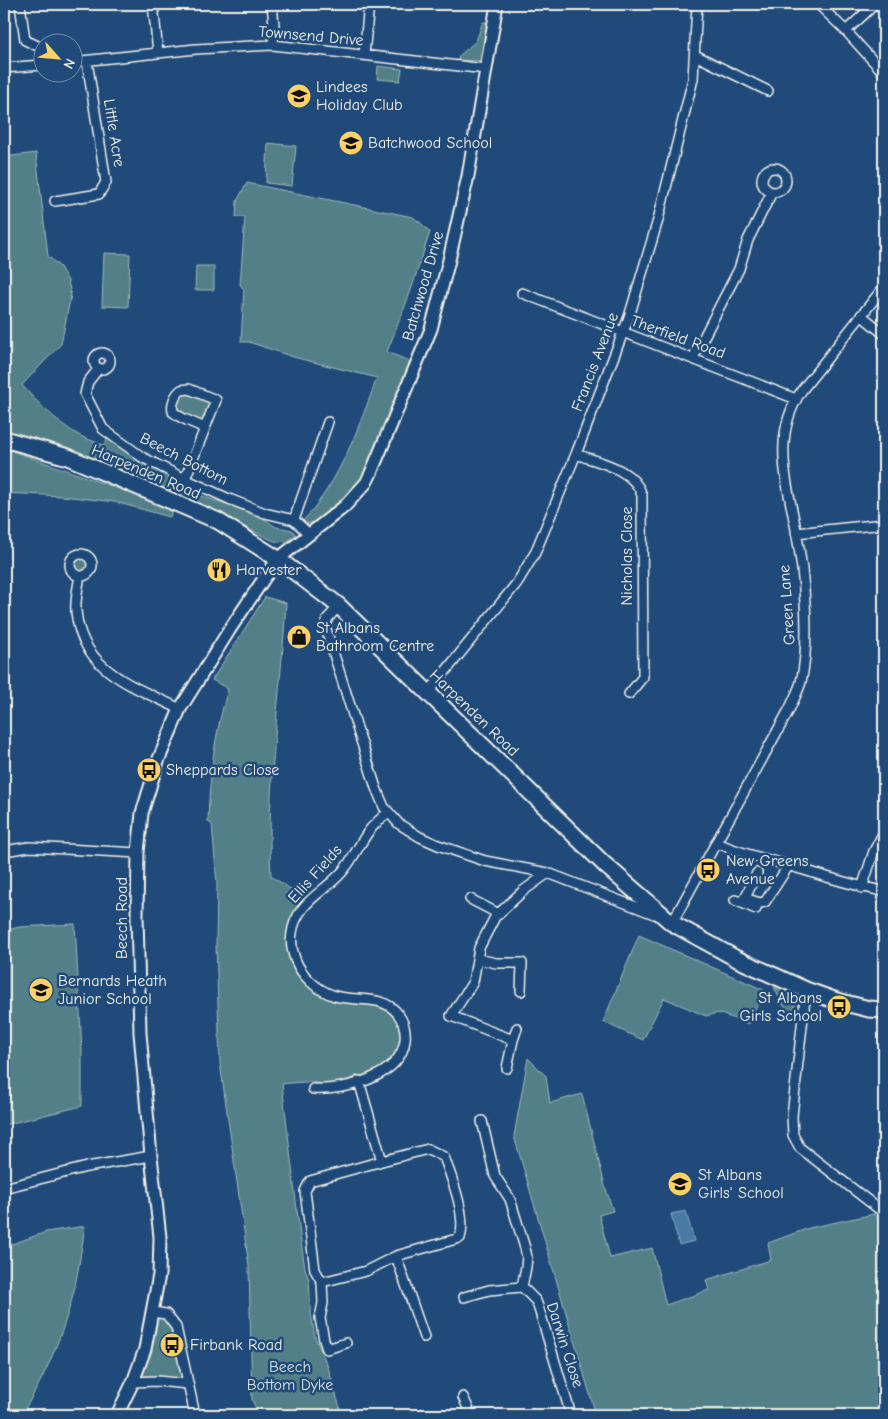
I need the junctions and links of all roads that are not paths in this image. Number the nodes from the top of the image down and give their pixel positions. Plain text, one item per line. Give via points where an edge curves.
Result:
1 (20, 4) edge
2 (153, 4) edge
3 (272, 4) edge
4 (369, 4) edge
5 (497, 4) edge
6 (697, 4) edge
7 (818, 4) edge
8 (875, 4) edge
9 (846, 31) junction
10 (32, 43) edge
11 (273, 45) junction
12 (158, 53) junction
13 (695, 55) junction
14 (364, 56) junction
15 (82, 61) edge
16 (87, 61) junction
17 (32, 67) edge
18 (4, 68) edge
19 (486, 69) junction
20 (884, 73) edge
21 (768, 91) dead end
22 (772, 192) dead end
23 (55, 201) dead end
24 (884, 286) edge
25 (522, 293) dead end
26 (861, 315) junction
27 (623, 333) junction
28 (884, 334) edge
29 (693, 358) junction
30 (99, 368) dead end
31 (796, 399) junction
32 (328, 422) dead end
33 (205, 428) junction
34 (4, 439) edge
35 (576, 454) junction
36 (185, 479) junction
37 (294, 520) junction
38 (884, 524) edge
39 (796, 533) junction
40 (309, 534) junction
41 (278, 559) junction
42 (80, 576) dead end
43 (339, 606) junction
44 (428, 693) junction
45 (629, 694) dead end
46 (180, 710) junction
47 (388, 812) junction
48 (884, 832) edge
49 (716, 842) junction
50 (4, 851) edge
51 (138, 853) junction
52 (789, 865) junction
53 (757, 872) dead end
54 (548, 873) junction
55 (862, 888) junction
56 (884, 891) edge
57 (470, 898) dead end
58 (741, 900) junction
59 (756, 909) dead end
60 (499, 914) junction
61 (654, 914) dead end
62 (672, 923) junction
63 (478, 959) junction
64 (806, 990) junction
65 (521, 991) dead end
66 (884, 1010) edge
67 (516, 1028) dead end
68 (513, 1040) junction
69 (507, 1068) dead end
70 (360, 1081) junction
71 (313, 1089) dead end
72 (482, 1121) dead end
73 (150, 1156) junction
74 (382, 1161) junction
75 (4, 1188) edge
76 (884, 1213) edge
77 (396, 1256) junction
78 (322, 1282) junction
79 (522, 1287) junction
80 (464, 1297) dead end
81 (152, 1312) junction
82 (424, 1337) dead end
83 (346, 1343) dead end
84 (133, 1382) junction
85 (188, 1384) junction
86 (463, 1397) dead end
87 (117, 1415) edge
88 (195, 1415) edge
89 (469, 1415) edge
90 (571, 1415) edge

1 - 10 street via 25,40
2 - 12 street
3 - 11 street
4 - 14 street
5 - 19 street, Batchwood Drive
6 - 13 street, Francis Avenue
7 - 9 street
8 - 9 street
9 - 20 street
11 - 12 street, Townsend Drive
11 - 14 street, Townsend Drive
12 - 16 street, Townsend Drive
13 - 21 street
13 - 27 street, Francis Avenue via 693,79 658,220
14 - 19 street, Townsend Drive
15 - 16 street, Townsend Drive
16 - 23 street, Little Acre via 106,182 99,194
17 - 18 street
19 - 40 street, Batchwood Drive via 468,176 431,329 366,483 345,506
22 - 29 street via 748,240 739,269
24 - 26 street, Green Lane
25 - 27 street, Therfield Road
26 - 28 street
26 - 31 street, Green Lane
27 - 29 street, Therfield Road
27 - 35 street, Francis Avenue
29 - 31 street, Therfield Road
30 - 36 street, Beech Bottom via 88,382 85,394 103,429 142,457
31 - 39 street, Green Lane via 787,419 783,440 784,467
32 - 37 street
33 - 33 street via 216,400 184,388 176,395 173,412
33 - 36 street
34 - 41 main road, Harpenden Road via 68,458 218,521
35 - 44 street, Francis Avenue via 535,553 517,583
35 - 45 street, Nicholas Close via 626,473 635,481 642,495 643,677
36 - 37 street, Beech Bottom via 265,513
37 - 40 street
38 - 39 street
39 - 49 street, Green Lane via 806,645 801,683
40 - 41 street, Batchwood Drive
41 - 43 main road, Harpenden Road
41 - 46 street, Beech Road
42 - 46 street via 76,610 81,635 92,656 108,672
43 - 44 main road, Harpenden Road
43 - 47 street via 325,626 376,788
44 - 62 main road, Harpenden Road via 605,865
46 - 51 street, Beech Road via 158,762 142,813
47 - 54 street via 410,831 438,845 485,861
47 - 70 street, Ellis Fields via 370,830 344,871 303,908 296,918 292,935 296,964 308,981 334,995 379,1001 392,1008 401,1019 405,1034 400,1055 390,1068
48 - 55 street
49 - 52 street via 729,849
49 - 62 street, Green Lane
50 - 51 street via 29,847
51 - 73 street, Beech Road via 140,1033
52 - 55 street
52 - 58 street via 765,902
53 - 58 street
54 - 60 street
54 - 61 street
55 - 56 street
57 - 60 street
58 - 59 street
60 - 63 street via 479,948
62 - 64 main road, Harpenden Road via 762,971
63 - 65 street via 522,963
63 - 68 street via 473,982 452,1016
64 - 66 main road, Harpenden Road via 837,1001
64 - 76 street via 792,1116 793,1136 800,1148
67 - 68 street
68 - 69 street
70 - 71 street, Ellis Fields via 327,1090
70 - 74 street
72 - 79 street via 495,1176 510,1199 525,1248 527,1257
73 - 75 street via 87,1167
73 - 81 street, Beech Road via 160,1237 159,1275
74 - 77 street via 428,1149 444,1157 460,1211 460,1238
74 - 78 street via 310,1181 305,1192 315,1270
77 - 78 street via 366,1271
77 - 82 street
78 - 83 street via 320,1318 327,1349
79 - 80 street via 489,1290
79 - 90 street, Darwin Close via 539,1309
81 - 84 street, Beech Road via 145,1349
81 - 85 street via 166,1314 176,1327
84 - 85 street
84 - 87 street, Beech Road
85 - 88 street
86 - 89 street

